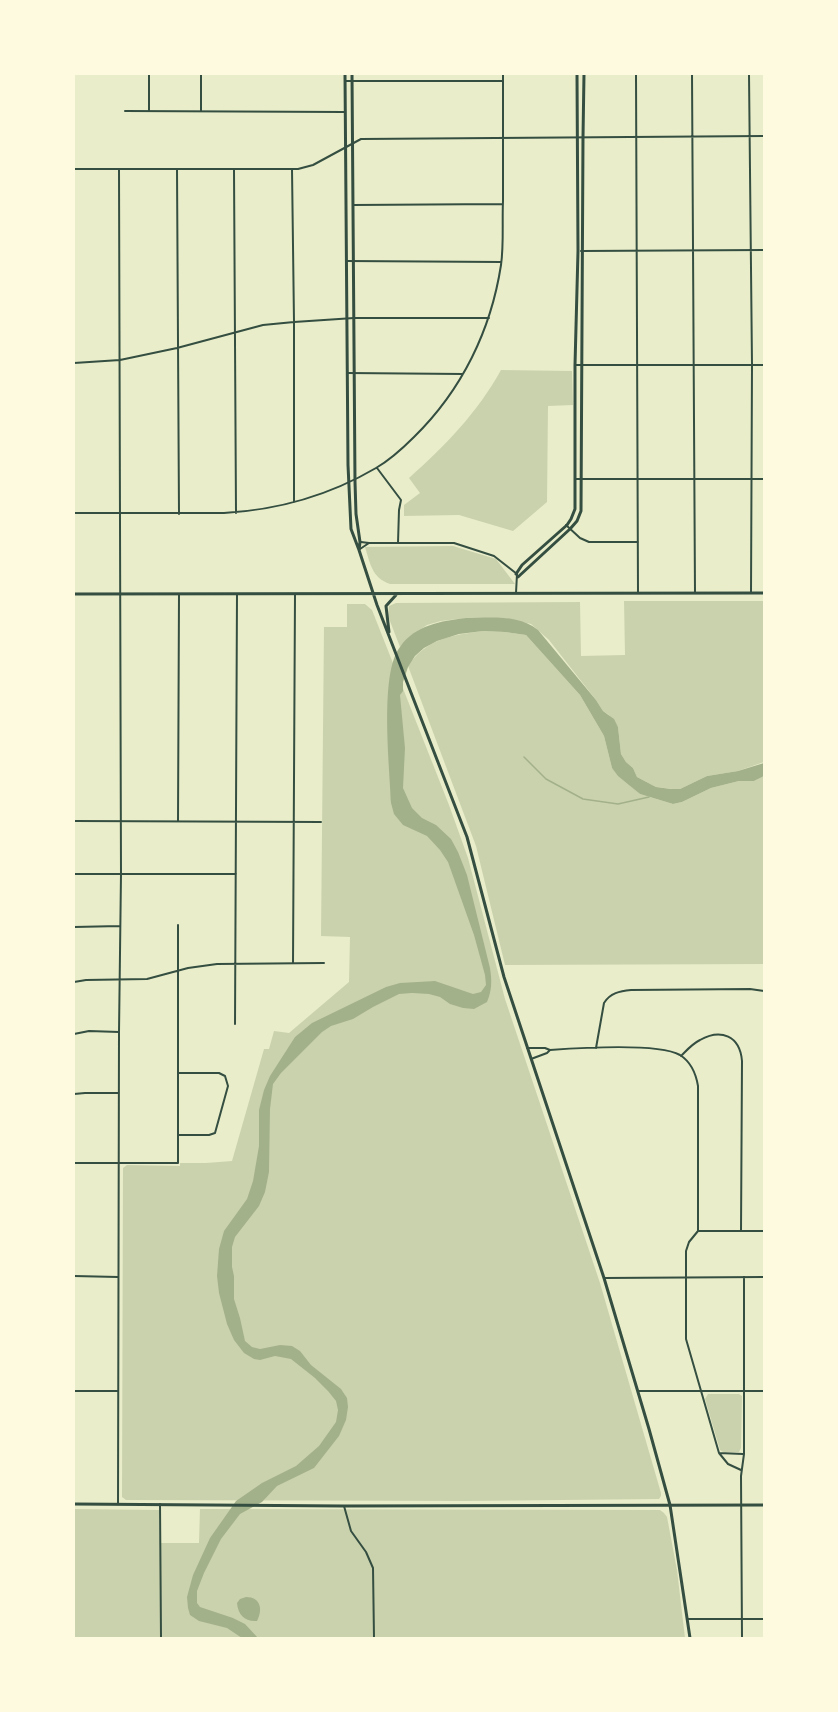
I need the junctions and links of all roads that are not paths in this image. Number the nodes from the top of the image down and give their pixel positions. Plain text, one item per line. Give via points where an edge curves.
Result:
1 (149, 74) edge
2 (201, 74) edge
3 (345, 74) edge
4 (352, 74) edge
5 (503, 74) edge
6 (577, 74) edge
7 (585, 74) edge
8 (636, 74) edge
9 (692, 74) edge
10 (749, 74) edge
11 (345, 81) junction
12 (352, 81) junction
13 (503, 81) junction
14 (125, 111) dead end
15 (149, 111) junction
16 (201, 111) junction
17 (346, 112) junction
18 (750, 136) junction
19 (765, 136) edge
20 (576, 137) junction
21 (583, 137) junction
22 (636, 137) junction
23 (693, 137) junction
24 (503, 138) junction
25 (352, 142) junction
26 (346, 146) junction
27 (74, 169) edge
28 (119, 169) junction
29 (177, 169) junction
30 (234, 169) junction
31 (292, 169) junction
32 (503, 204) junction
33 (353, 205) junction
34 (750, 250) junction
35 (765, 250) edge
36 (578, 251) junction
37 (583, 251) junction
38 (636, 251) junction
39 (693, 251) junction
40 (346, 261) junction
41 (354, 261) junction
42 (501, 262) junction
43 (354, 318) junction
44 (489, 318) junction
45 (347, 319) junction
46 (294, 322) junction
47 (236, 332) junction
48 (177, 348) junction
49 (120, 360) junction
50 (74, 363) edge
51 (575, 365) junction
52 (581, 365) junction
53 (637, 365) junction
54 (694, 365) junction
55 (752, 365) junction
56 (765, 365) edge
57 (347, 374) junction
58 (355, 374) junction
59 (463, 374) junction
60 (377, 468) junction
61 (355, 478) junction
62 (575, 479) junction
63 (581, 479) junction
64 (637, 479) junction
65 (694, 479) junction
66 (751, 479) junction
67 (765, 479) edge
68 (348, 482) junction
69 (294, 502) junction
70 (74, 513) edge
71 (120, 513) junction
72 (178, 513) junction
73 (236, 513) junction
74 (568, 527) junction
75 (360, 542) junction
76 (638, 542) junction
77 (369, 543) junction
78 (398, 543) junction
79 (359, 549) junction
80 (517, 575) junction
81 (516, 593) junction
82 (74, 594) edge
83 (120, 594) junction
84 (179, 594) junction
85 (237, 594) junction
86 (295, 594) junction
87 (373, 594) junction
88 (397, 594) junction
89 (638, 594) junction
90 (695, 594) junction
91 (751, 594) junction
92 (765, 594) edge
93 (390, 640) junction
94 (74, 821) edge
95 (120, 821) junction
96 (178, 821) junction
97 (236, 822) junction
98 (294, 822) junction
99 (321, 822) dead end
100 (74, 874) edge
101 (121, 874) junction
102 (236, 874) junction
103 (120, 926) junction
104 (178, 926) dead end
105 (74, 927) edge
106 (235, 963) junction
107 (293, 963) junction
108 (324, 963) dead end
109 (178, 971) junction
110 (119, 980) junction
111 (74, 982) edge
112 (765, 991) edge
113 (235, 1024) dead end
114 (119, 1032) junction
115 (74, 1034) edge
116 (527, 1048) junction
117 (596, 1048) junction
118 (550, 1050) junction
119 (681, 1056) junction
120 (531, 1059) junction
121 (178, 1073) junction
122 (119, 1093) junction
123 (74, 1094) edge
124 (178, 1135) junction
125 (74, 1163) edge
126 (119, 1163) junction
127 (698, 1231) junction
128 (741, 1231) junction
129 (765, 1231) edge
130 (74, 1276) edge
131 (118, 1277) junction
132 (744, 1277) junction
133 (765, 1277) edge
134 (604, 1278) junction
135 (686, 1278) junction
136 (74, 1391) edge
137 (118, 1391) junction
138 (638, 1391) junction
139 (700, 1391) junction
140 (745, 1391) junction
141 (765, 1391) edge
142 (719, 1453) junction
143 (744, 1454) junction
144 (741, 1470) junction
145 (74, 1504) edge
146 (118, 1504) junction
147 (160, 1504) junction
148 (670, 1505) junction
149 (741, 1505) junction
150 (765, 1505) edge
151 (344, 1506) junction
152 (687, 1619) junction
153 (742, 1619) junction
154 (765, 1619) edge
155 (161, 1638) edge
156 (374, 1638) edge
157 (690, 1638) edge
158 (742, 1638) edge

1 - 15 street
2 - 16 street
3 - 11 main road
4 - 12 main road
5 - 13 street
6 - 20 main road
7 - 21 main road
8 - 22 street
9 - 23 street
10 - 18 street
11 - 12 street
11 - 17 main road
12 - 13 street
12 - 25 main road
13 - 24 street
14 - 15 street
15 - 16 street
16 - 17 street
17 - 26 main road
18 - 19 street
18 - 23 street
18 - 34 street
20 - 21 street
20 - 24 street
20 - 36 main road
21 - 22 street
21 - 37 main road
22 - 23 street
22 - 38 street
23 - 39 street
24 - 25 street
24 - 32 street
25 - 26 street
25 - 33 main road
26 - 31 street via 313,165
26 - 40 main road
27 - 28 street
28 - 29 street
28 - 49 street
29 - 30 street
29 - 48 street
30 - 31 street
30 - 47 street
31 - 46 street
32 - 33 street
32 - 42 street
33 - 41 main road
34 - 35 street
34 - 39 street
34 - 55 street
36 - 37 street
36 - 51 main road
37 - 38 street
37 - 52 main road
38 - 39 street
38 - 53 street
39 - 54 street
40 - 41 street
40 - 45 main road
41 - 42 street
41 - 43 main road
42 - 44 street
43 - 44 street
43 - 45 street
43 - 58 main road
44 - 59 street
45 - 46 street
45 - 57 main road
46 - 47 street
46 - 69 street
47 - 48 street
47 - 73 street
48 - 49 street
48 - 72 street
49 - 50 street
49 - 71 street
51 - 52 street
51 - 62 main road
52 - 53 street
52 - 63 main road
53 - 54 street
53 - 64 street
54 - 55 street
54 - 65 street
55 - 56 street
55 - 66 street
57 - 58 street
57 - 68 main road
58 - 59 street
58 - 61 main road
59 - 60 street via 425,426
60 - 61 street
60 - 78 street via 401,500
61 - 68 street
61 - 75 main road
62 - 63 street
62 - 74 main road via 575,509
63 - 64 street
63 - 74 main road via 581,511 577,521
64 - 65 street
64 - 76 street
65 - 66 street
65 - 90 street
66 - 67 street
66 - 91 street
68 - 69 street
68 - 79 main road via 351,529
69 - 73 street
70 - 71 street
71 - 72 street
71 - 83 street
72 - 73 street
74 - 76 street via 589,542
74 - 80 main road
75 - 77 street
75 - 79 main road
76 - 89 street
77 - 78 street
77 - 79 street
78 - 80 street via 454,543 495,557
79 - 87 main road
80 - 81 street
81 - 88 main road
81 - 89 main road
82 - 83 main road
83 - 84 main road
83 - 95 street
84 - 85 main road
84 - 96 street
85 - 86 main road
85 - 97 street
86 - 87 main road
86 - 98 street
87 - 88 main road
87 - 93 main road
88 - 93 main road via 386,606
89 - 90 main road
90 - 91 main road
91 - 92 main road
93 - 116 main road via 467,837
94 - 95 street
95 - 96 street
95 - 101 street
96 - 97 street
97 - 98 street
97 - 102 street
98 - 99 street
98 - 107 street
100 - 101 street
101 - 102 street
101 - 103 street
102 - 106 street
103 - 105 street
103 - 110 street
104 - 109 street
106 - 107 street
106 - 109 street
106 - 113 street
107 - 108 street
109 - 110 street via 147,979
109 - 121 street
110 - 111 street
110 - 114 street
112 - 117 street via 614,993 604,1003
114 - 115 street
114 - 122 street
116 - 118 street
116 - 120 main road
117 - 118 street
117 - 119 street via 659,1048
118 - 120 street
119 - 127 street via 692,1068 698,1086
119 - 128 street via 698,1041 714,1035 732,1038 740,1049
120 - 134 main road
121 - 124 street
121 - 124 street via 219,1073 225,1076 228,1086 215,1133
122 - 123 street
122 - 126 street
124 - 126 street via 178,1163
125 - 126 street
126 - 131 street
127 - 128 street
127 - 135 street via 686,1251
128 - 129 street
130 - 131 street
131 - 137 street
132 - 133 street
132 - 135 street
132 - 140 street
134 - 135 street
134 - 138 main road
135 - 139 street via 686,1339
136 - 137 street
137 - 146 street
138 - 139 street
138 - 148 main road
139 - 140 street
139 - 142 street
140 - 141 street
140 - 143 street
142 - 143 street
142 - 144 street via 728,1464
143 - 144 street
144 - 149 street
145 - 146 main road
146 - 147 main road
147 - 151 main road
147 - 155 street
148 - 149 main road
148 - 151 main road
148 - 152 main road
149 - 150 main road
149 - 153 street
151 - 156 street via 351,1532 373,1568
152 - 153 street
152 - 157 main road
153 - 154 street
153 - 158 street

